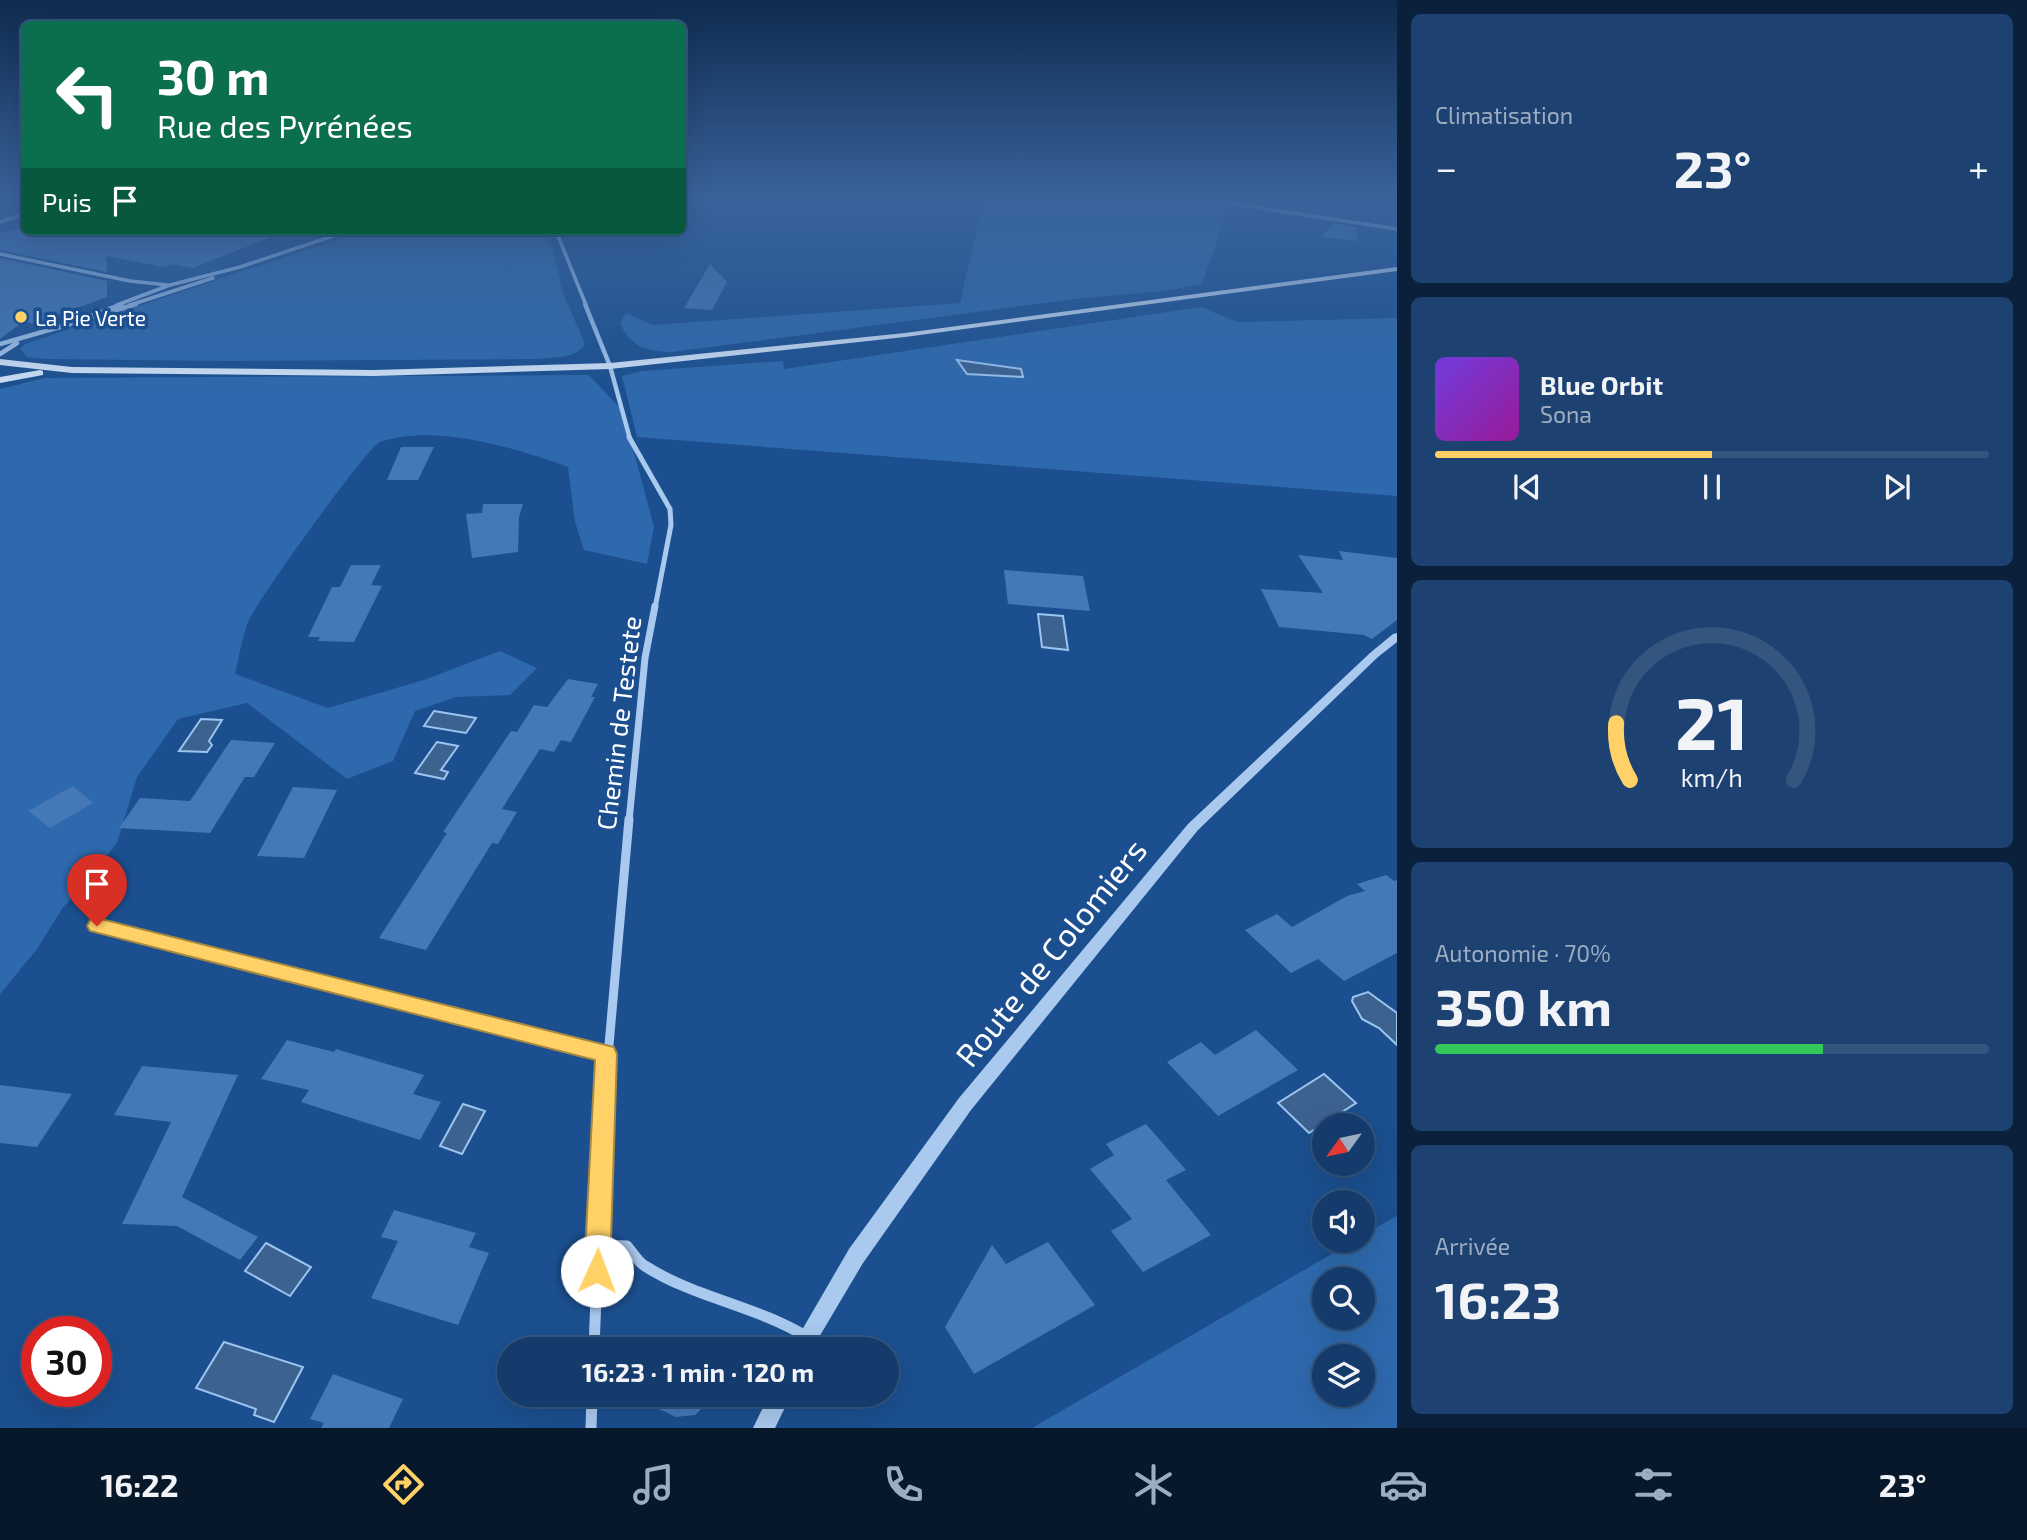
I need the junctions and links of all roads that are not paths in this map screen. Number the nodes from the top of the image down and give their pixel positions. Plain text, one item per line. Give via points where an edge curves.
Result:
1 (51, 265) edge
2 (250, 265) edge
3 (569, 265) edge
4 (240, 268) junction
5 (1397, 269) edge
6 (130, 281) junction
7 (170, 285) junction
8 (181, 289) junction
9 (133, 298) junction
10 (66, 325) junction
11 (34, 336) junction
12 (0, 344) edge
13 (0, 354) edge
14 (0, 363) edge
15 (610, 366) junction
16 (72, 370) junction
17 (0, 380) edge
18 (1397, 636) edge
19 (97, 926) dead end
20 (606, 1054) junction
21 (598, 1245) junction
22 (594, 1337) edge
23 (799, 1337) edge
24 (808, 1337) edge
25 (592, 1407) edge
26 (774, 1407) edge
27 (591, 1428) edge
28 (764, 1428) edge

1 - 6 street
2 - 4 street
3 - 15 street, Chemin de Testete
4 - 7 street
4 - 8 street
5 - 15 main road via 905,335
6 - 7 street
6 - 9 street via 137,289
7 - 8 street
7 - 9 street
8 - 10 street
9 - 10 street
10 - 11 street
11 - 12 street
11 - 13 street
14 - 16 main road
15 - 16 main road via 374,373
15 - 20 street, Chemin de Testete via 627,434 670,509 671,525 645,658
16 - 17 main road
18 - 24 street, Route de Colomiers via 1193,827 965,1104 856,1256
19 - 20 street
20 - 21 street, Chemin de Testete
21 - 22 street, Chemin de Testete
21 - 23 street via 627,1246 643,1265 659,1274 788,1325
25 - 27 street
26 - 28 street

